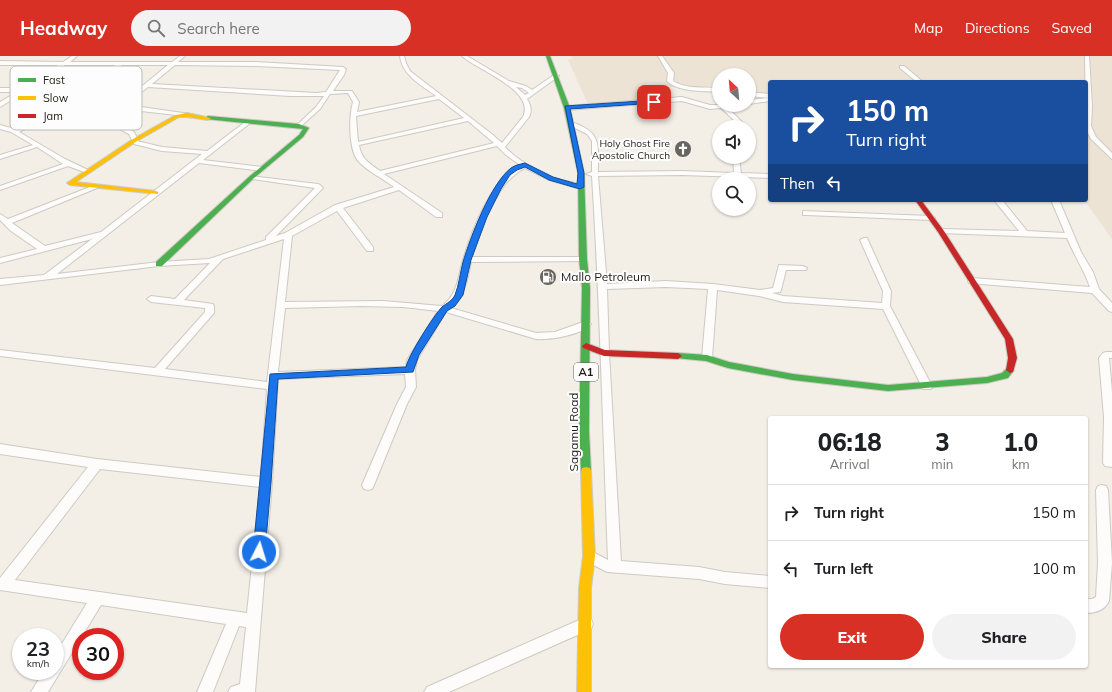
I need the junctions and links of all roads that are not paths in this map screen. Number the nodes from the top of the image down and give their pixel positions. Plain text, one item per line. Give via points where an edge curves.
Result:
1 (75, 56) edge
2 (118, 56) edge
3 (184, 56) edge
4 (402, 56) edge
5 (464, 56) edge
6 (548, 56) edge
7 (660, 56) edge
8 (1087, 56) edge
9 (64, 63) junction
10 (3, 64) edge
11 (107, 64) junction
12 (120, 64) junction
13 (174, 64) junction
14 (60, 66) edge
15 (117, 66) edge
16 (0, 67) edge
17 (902, 67) dead end
18 (556, 76) junction
19 (918, 80) edge
20 (1088, 80) edge
21 (1088, 81) edge
22 (509, 83) junction
23 (544, 84) junction
24 (146, 85) junction
25 (524, 87) junction
26 (142, 88) edge
27 (712, 90) edge
28 (533, 93) junction
29 (328, 94) junction
30 (756, 95) edge
31 (768, 96) edge
32 (440, 97) junction
33 (525, 98) junction
34 (10, 99) edge
35 (768, 100) edge
36 (756, 101) edge
37 (0, 105) edge
38 (712, 107) edge
39 (567, 108) junction
40 (142, 110) edge
41 (731, 112) edge
42 (183, 115) junction
43 (353, 115) junction
44 (468, 119) junction
45 (738, 120) edge
46 (247, 123) junction
47 (571, 124) junction
48 (299, 126) junction
49 (1088, 126) edge
50 (1088, 126) edge
51 (0, 128) edge
52 (10, 129) edge
53 (13, 130) edge
54 (125, 130) edge
55 (16, 131) joint
56 (135, 140) junction
57 (356, 144) junction
58 (38, 145) junction
59 (500, 145) junction
60 (208, 153) junction
61 (0, 157) edge
62 (1112, 157) edge
63 (198, 161) junction
64 (69, 164) junction
65 (525, 165) junction
66 (262, 169) junction
67 (86, 171) junction
68 (379, 173) junction
69 (581, 173) junction
70 (595, 174) junction
71 (712, 174) edge
72 (756, 175) edge
73 (768, 176) edge
74 (252, 177) junction
75 (95, 187) junction
76 (580, 187) junction
77 (0, 188) edge
78 (399, 188) junction
79 (156, 193) junction
80 (919, 202) edge
81 (1000, 202) edge
82 (1056, 202) edge
83 (338, 207) junction
84 (806, 213) dead end
85 (440, 215) dead end
86 (0, 216) edge
87 (931, 218) junction
88 (7, 222) junction
89 (940, 231) junction
90 (104, 233) junction
91 (1025, 233) junction
92 (288, 235) junction
93 (1071, 236) junction
94 (864, 240) dead end
95 (268, 241) junction
96 (43, 249) junction
97 (370, 249) dead end
98 (220, 258) junction
99 (583, 259) junction
100 (468, 260) junction
101 (0, 261) edge
102 (159, 264) junction
103 (803, 268) dead end
104 (47, 278) junction
105 (972, 281) junction
106 (0, 282) edge
107 (602, 287) junction
108 (713, 287) junction
109 (1095, 290) junction
110 (759, 293) junction
111 (151, 299) dead end
112 (177, 302) junction
113 (280, 305) junction
114 (886, 306) junction
115 (444, 309) junction
116 (1112, 309) edge
117 (586, 324) junction
118 (586, 346) junction
119 (0, 353) edge
120 (604, 353) junction
121 (1112, 354) edge
122 (707, 358) junction
123 (410, 370) junction
124 (157, 372) junction
125 (273, 381) junction
126 (927, 386) junction
127 (0, 450) edge
128 (1109, 463) dead end
129 (97, 464) junction
130 (266, 483) junction
131 (368, 485) dead end
132 (1102, 490) dead end
133 (589, 556) junction
134 (615, 565) junction
135 (768, 582) edge
136 (2, 584) edge
137 (98, 598) junction
138 (1088, 606) edge
139 (235, 618) junction
140 (253, 620) junction
141 (586, 624) junction
142 (64, 653) edge
143 (47, 680) edge
144 (39, 692) edge
145 (205, 692) edge
146 (236, 692) edge
147 (247, 692) edge
148 (432, 692) edge
149 (584, 692) edge

1 - 9 street
2 - 11 street
3 - 13 street
4 - 32 street via 408,72
5 - 22 street
6 - 18 main road, Sagamu Road / A1
7 - 27 street via 671,73 669,79 674,84
8 - 20 street
9 - 10 street
9 - 11 street
9 - 14 street
10 - 16 street
11 - 12 street
12 - 13 street
12 - 15 street
13 - 24 street
13 - 29 street via 256,64 342,69 341,75
17 - 19 street
18 - 23 street
18 - 39 main road, Sagamu Road / A1
21 - 49 street
22 - 25 street
22 - 33 street
23 - 25 street
23 - 28 street
24 - 26 street
24 - 29 street via 313,96
25 - 28 street
28 - 33 street
29 - 43 street via 350,92 356,102
29 - 48 street
30 - 31 street
32 - 43 street
32 - 44 street
33 - 59 street via 527,114
34 - 37 street
35 - 36 street
38 - 39 street via 682,99
39 - 47 main road, Sagamu Road / A1
40 - 42 street
41 - 45 street
42 - 46 main road
42 - 56 main road
43 - 57 street
44 - 57 street
44 - 59 street
46 - 48 main road
46 - 60 street
47 - 69 main road, Sagamu Road / A1
47 - 70 street via 589,134 595,141
48 - 66 main road via 306,130
50 - 62 street via 1093,138
51 - 52 street
53 - 55 street
54 - 56 street via 132,134
55 - 58 street
56 - 60 street via 136,143 154,147
56 - 67 main road
57 - 68 street via 361,161
58 - 61 street
58 - 64 street
59 - 65 street via 508,154
59 - 68 street
60 - 63 street
63 - 66 street
63 - 79 street
64 - 67 street
64 - 77 street
65 - 76 street via 551,179
65 - 100 street via 515,168 503,180 483,217
66 - 74 main road
67 - 75 main road via 70,183
68 - 78 street
69 - 70 street
69 - 76 main road, Sagamu Road / A1
70 - 71 street
70 - 107 street
72 - 73 street
74 - 95 street via 315,184 319,188
74 - 102 main road
75 - 79 main road
75 - 88 street
76 - 99 main road, Sagamu Road / A1
78 - 83 street
78 - 85 street
79 - 90 street
80 - 87 main road
81 - 91 street
82 - 93 street
83 - 92 street
83 - 97 street
84 - 87 street
86 - 88 street
87 - 89 main road
88 - 96 street
89 - 91 street
89 - 105 main road
90 - 96 street
90 - 104 street
91 - 93 street
92 - 95 street
92 - 113 street
93 - 109 street
94 - 114 street via 887,291
95 - 98 street
96 - 101 street
98 - 102 street via 200,262
98 - 112 street
99 - 100 street
99 - 117 main road, Sagamu Road / A1
100 - 115 street via 459,295
102 - 104 street
103 - 110 street via 782,267 777,290
104 - 106 street
105 - 109 street
105 - 126 main road via 1010,339 1013,353 1010,372 998,378
107 - 108 street via 655,284
107 - 120 street
108 - 110 street
108 - 122 street
109 - 116 street
110 - 114 street via 783,299
111 - 112 street
112 - 124 street via 210,306 209,313
113 - 115 street via 379,303
113 - 125 street
114 - 126 street
115 - 117 street via 542,336 573,330
115 - 123 street via 415,354
117 - 118 main road, Sagamu Road / A1
118 - 120 main road
118 - 133 main road, Sagamu Road / A1 via 584,431
119 - 124 street
120 - 122 main road
120 - 134 street
121 - 128 street via 1104,358 1109,417
122 - 126 main road via 728,365 817,380 888,388
123 - 125 street
123 - 131 street via 411,387
124 - 125 street
125 - 130 street
127 - 129 street
129 - 130 street
129 - 136 street
130 - 140 street
132 - 138 street via 1105,563 1102,601
133 - 134 street via 607,566
133 - 141 main road, Sagamu Road / A1 via 585,588
134 - 135 street
136 - 137 street
137 - 139 street
137 - 142 street
139 - 140 street
139 - 145 street
140 - 147 street
141 - 148 street
141 - 149 main road, Sagamu Road / A1
143 - 144 street
146 - 147 street

